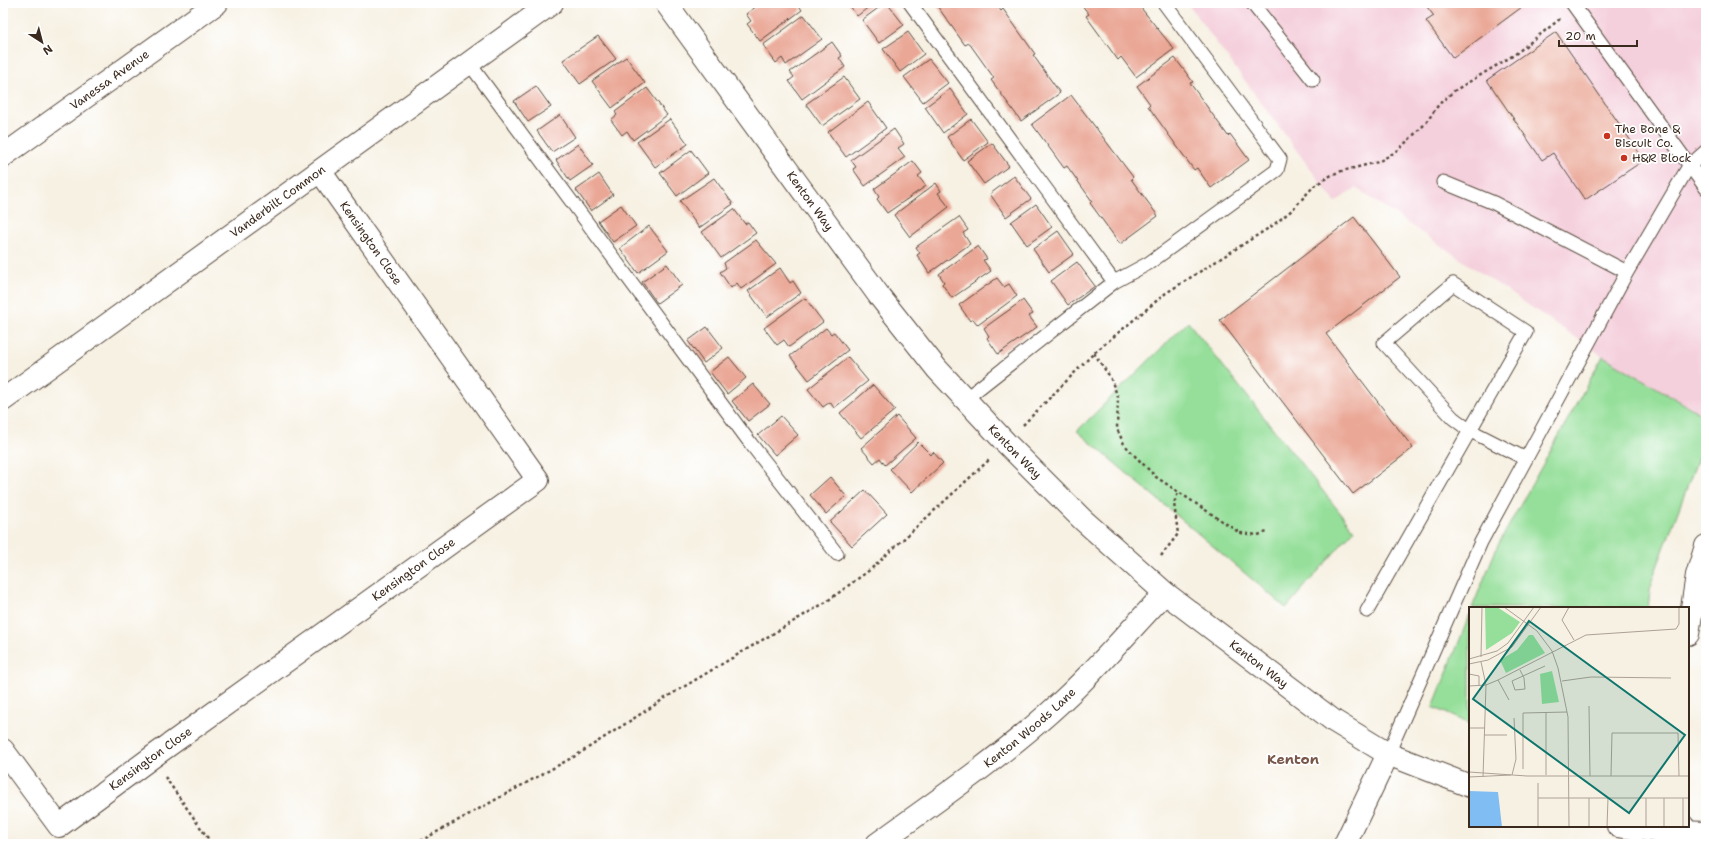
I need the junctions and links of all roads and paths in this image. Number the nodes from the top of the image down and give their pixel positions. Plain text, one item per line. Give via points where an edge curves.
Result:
1 (216, 3) edge
2 (552, 3) edge
3 (666, 3) edge
4 (910, 3) edge
5 (1164, 3) edge
6 (1252, 3) edge
7 (1572, 3) edge
8 (469, 63) junction
9 (1313, 80) dead end
10 (1706, 151) edge
11 (3, 156) edge
12 (1689, 166) junction
13 (320, 171) junction
14 (1443, 182) dead end
15 (1706, 188) edge
16 (1627, 272) junction
17 (1114, 282) junction
18 (1094, 353) dead end
19 (3, 400) edge
20 (964, 400) junction
21 (1470, 430) junction
22 (1522, 457) dead end
23 (1178, 492) junction
24 (1267, 532) dead end
25 (1706, 546) edge
26 (837, 554) dead end
27 (1145, 575) junction
28 (1165, 593) junction
29 (1367, 610) dead end
30 (1689, 626) edge
31 (3, 750) edge
32 (1388, 754) junction
33 (152, 758) junction
34 (1469, 786) edge
35 (1626, 827) edge
36 (1706, 833) edge
37 (1683, 834) edge
38 (212, 844) edge
39 (877, 844) edge
40 (1345, 844) edge

1 - 11 street, Vanessa Avenue
2 - 8 street, Vanderbilt Common
3 - 20 street, Kenton Way via 880,297
4 - 17 lane
5 - 17 lane via 1280,159 1277,170 1149,263
6 - 9 lane
7 - 12 lane
8 - 13 street, Vanderbilt Common
8 - 26 lane via 751,444
10 - 12 lane
12 - 15 lane
12 - 16 lane
13 - 19 street, Vanderbilt Common
13 - 33 street, Kensington Close via 538,480
14 - 16 lane via 1494,203
16 - 32 lane via 1475,552
17 - 20 lane
18 - 23 path via 1110,377 1118,397 1117,429 1124,444 1156,477
20 - 27 street, Kenton Way via 1083,520
21 - 21 lane via 1453,418 1384,343 1453,284 1526,332
21 - 22 lane
21 - 29 lane
23 - 24 path via 1240,533 1258,535
23 - 27 path via 1174,503 1178,534
25 - 30 street via 1696,574
27 - 28 street, Kenton Way
28 - 32 street, Kenton Way via 1334,721
28 - 39 street, Kenton Woods Lane via 1049,713 973,775
31 - 33 street, Kensington Close via 59,826
32 - 34 street, Kenton Way
32 - 40 street
33 - 38 path
35 - 37 street
36 - 37 street

